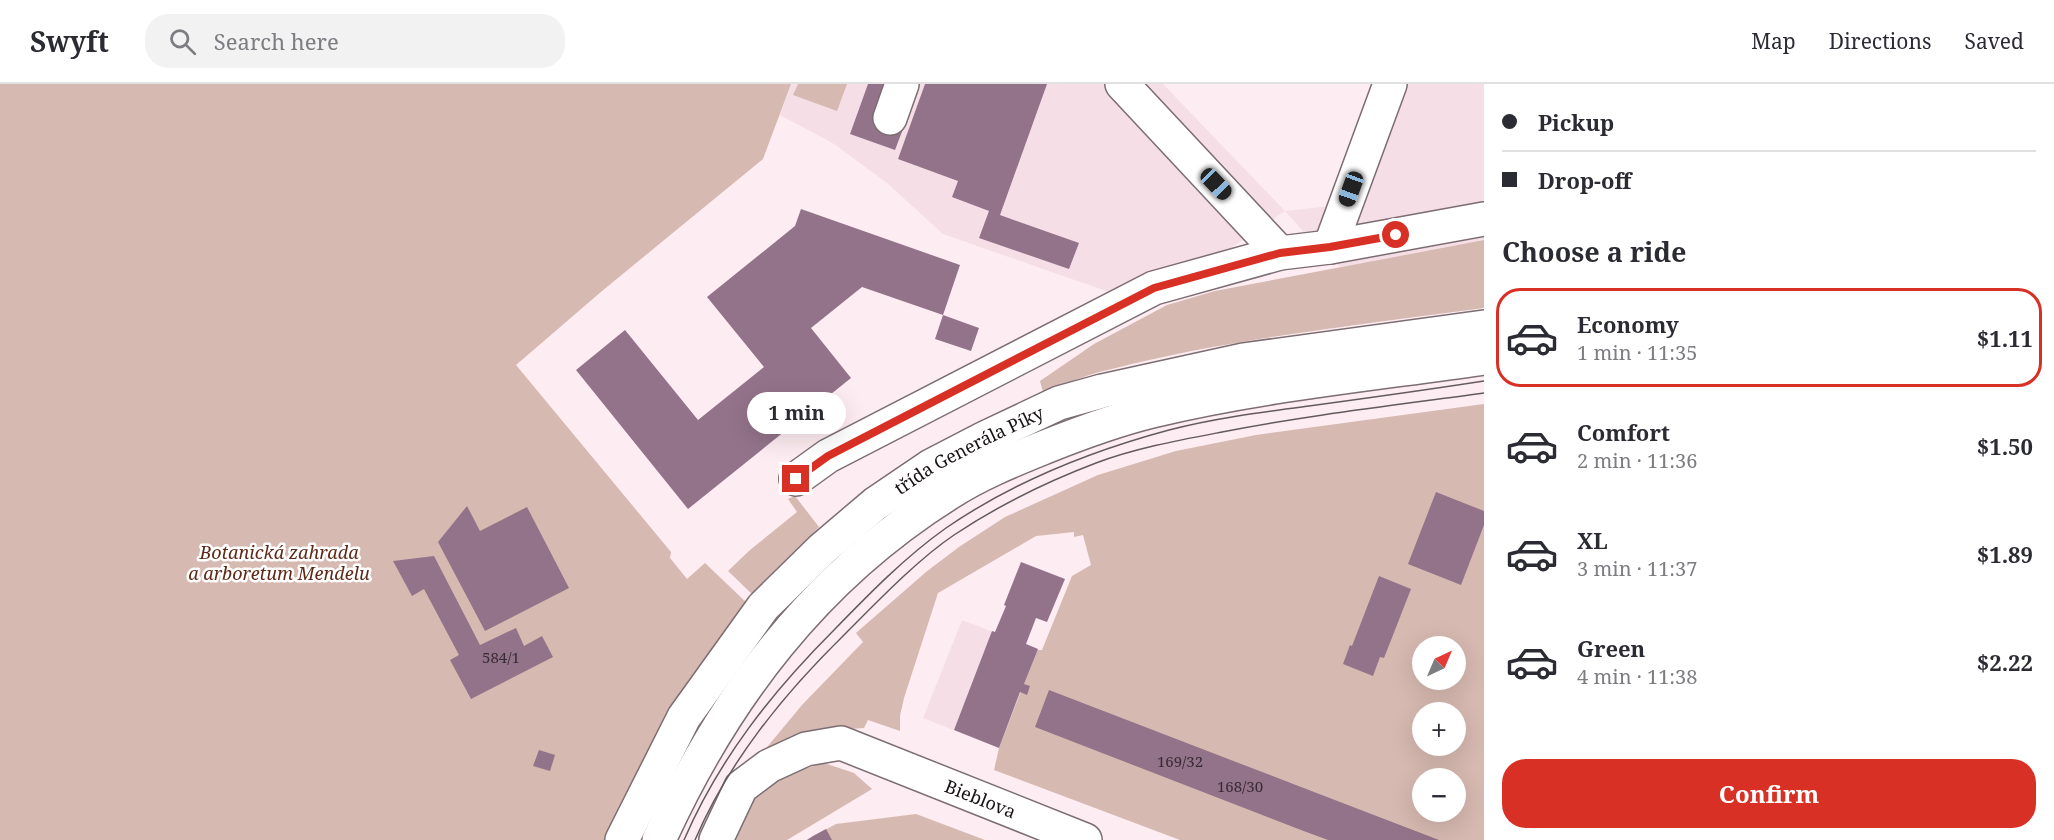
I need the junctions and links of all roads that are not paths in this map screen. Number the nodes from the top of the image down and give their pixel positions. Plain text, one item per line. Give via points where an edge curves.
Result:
1 (902, 84) edge
2 (1122, 84) edge
3 (1390, 84) edge
4 (890, 117) dead end
5 (1484, 219) edge
6 (1330, 247) junction
7 (1280, 253) junction
8 (1484, 327) edge
9 (1484, 358) edge
10 (796, 479) dead end
11 (622, 840) edge
12 (659, 840) edge
13 (716, 840) edge
14 (1085, 840) edge

1 - 4 main road
2 - 7 main road
3 - 6 main road
5 - 6 main road
6 - 7 main road
7 - 10 main road via 1154,288 828,456
8 - 11 main road, třída Generála Píky via 1243,360 1113,388 1059,403 931,466 875,504 831,541 763,608 684,717
9 - 12 main road, třída Generála Píky via 1249,392 1152,411 1074,435 950,492 847,569 801,616 751,677 712,738
13 - 14 main road, Bieblova via 741,787 769,766 806,749 841,743

